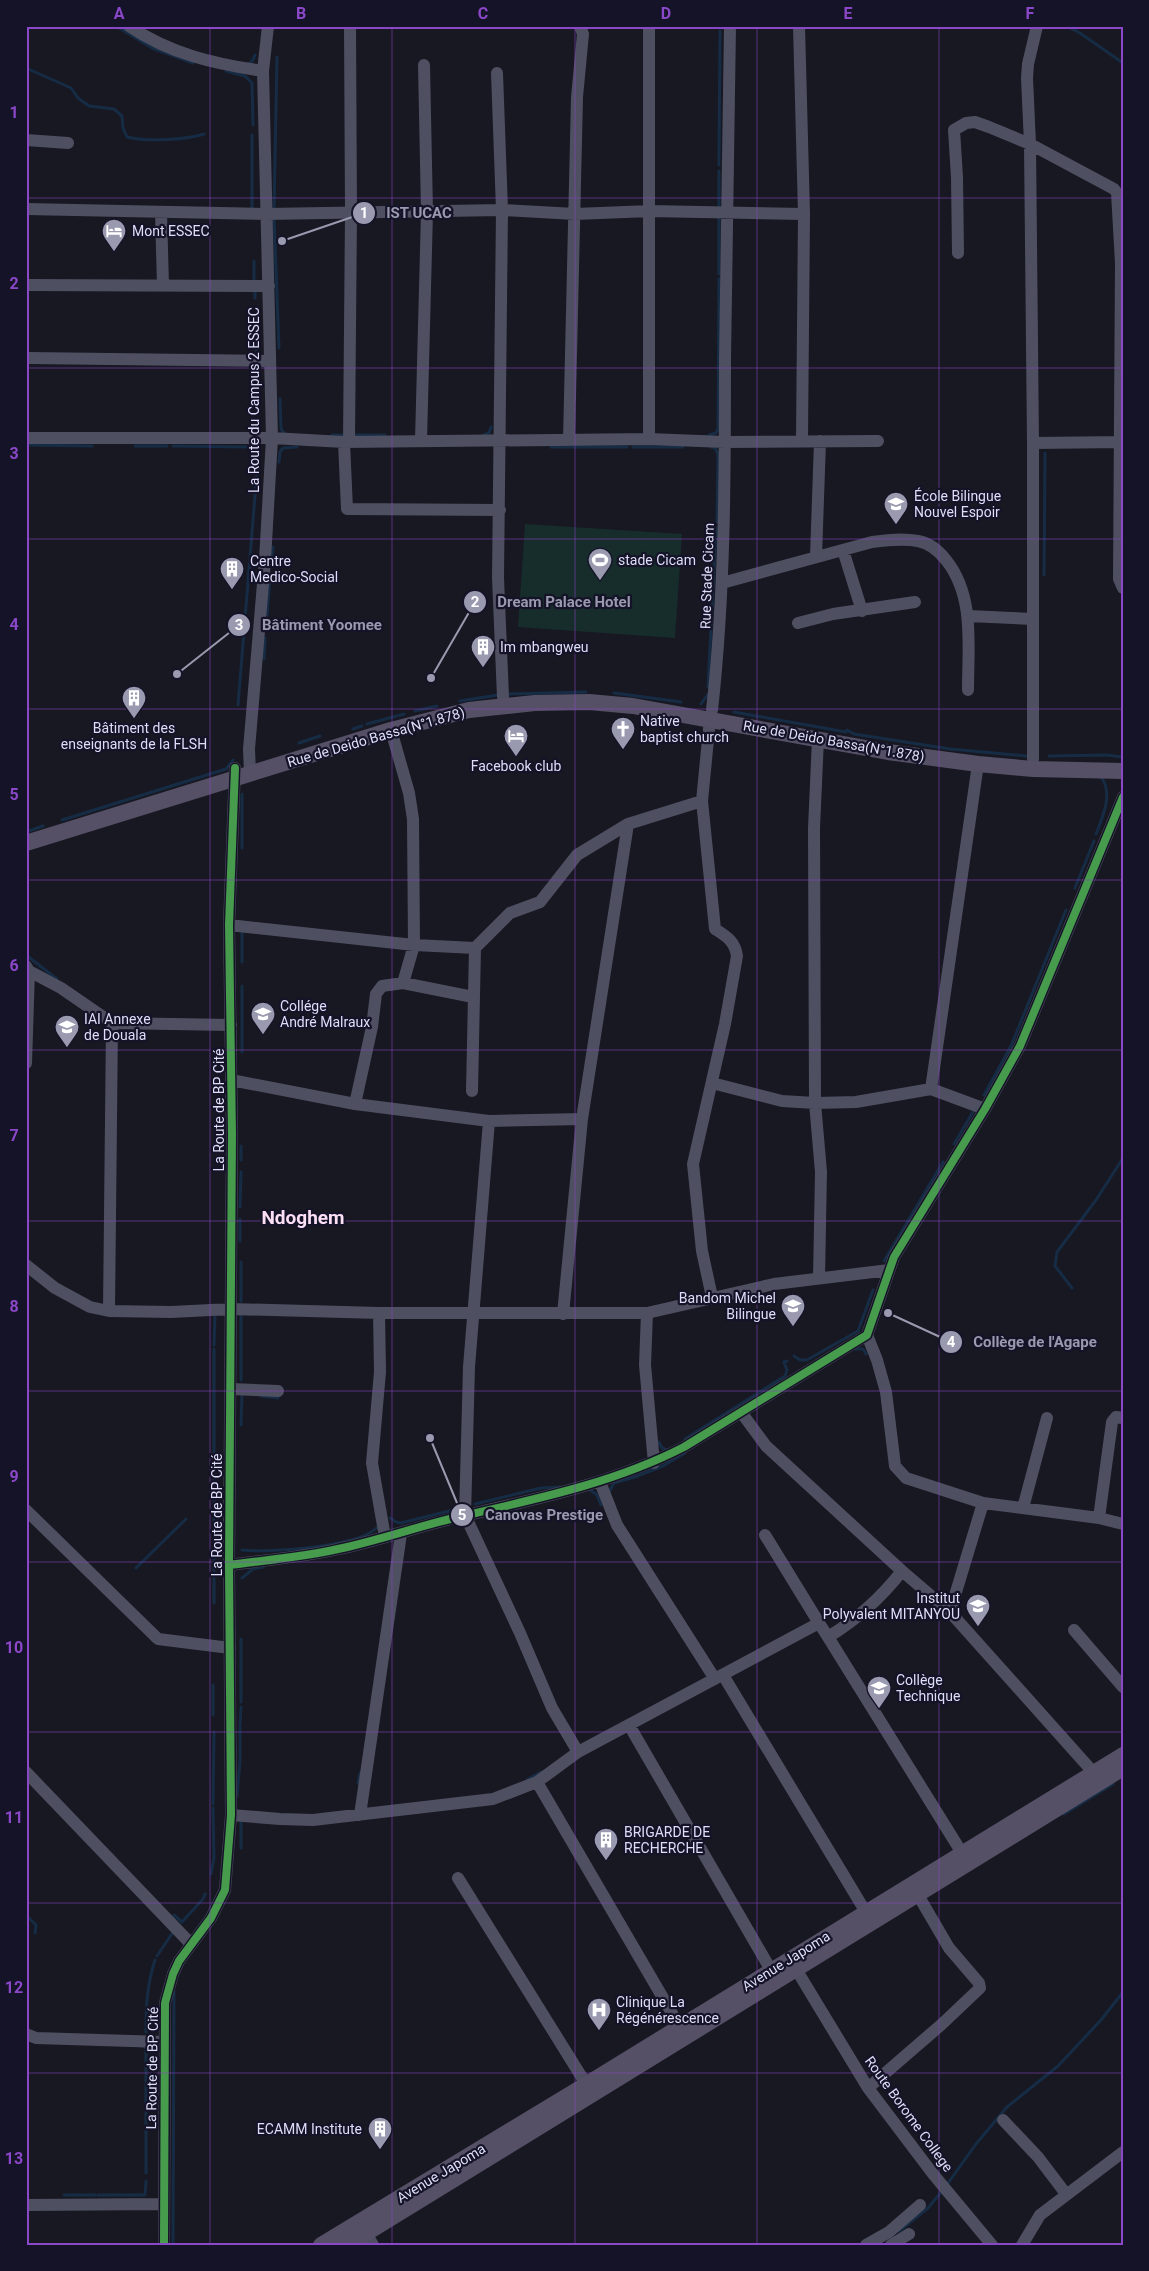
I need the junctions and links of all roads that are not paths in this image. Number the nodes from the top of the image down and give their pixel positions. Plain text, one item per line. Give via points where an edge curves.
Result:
1 (129, 26) edge
2 (268, 26) edge
3 (350, 26) edge
4 (580, 26) edge
5 (649, 26) edge
6 (730, 26) edge
7 (799, 26) edge
8 (1037, 26) edge
9 (424, 65) dead end
10 (263, 71) junction
11 (497, 73) dead end
12 (26, 140) edge
13 (68, 143) dead end
14 (1030, 144) junction
15 (26, 209) edge
16 (502, 210) junction
17 (650, 211) junction
18 (161, 212) junction
19 (427, 212) junction
20 (726, 212) junction
21 (351, 213) junction
22 (266, 214) junction
23 (575, 214) junction
24 (804, 214) junction
25 (958, 253) dead end
26 (26, 285) edge
27 (163, 286) junction
28 (269, 286) junction
29 (28, 358) dead end
30 (268, 360) junction
31 (26, 438) edge
32 (272, 438) junction
33 (649, 439) junction
34 (569, 440) junction
35 (802, 440) junction
36 (421, 441) junction
37 (500, 441) junction
38 (820, 441) junction
39 (878, 441) dead end
40 (347, 442) junction
41 (725, 442) junction
42 (1122, 442) edge
43 (1034, 443) junction
44 (500, 510) junction
45 (843, 550) junction
46 (816, 557) junction
47 (722, 583) junction
48 (1121, 584) edge
49 (915, 602) dead end
50 (862, 611) junction
51 (968, 616) junction
52 (1033, 619) junction
53 (798, 623) dead end
54 (968, 690) dead end
55 (502, 698) junction
56 (711, 714) junction
57 (391, 730) junction
58 (818, 739) junction
59 (889, 747) junction
60 (1033, 759) junction
61 (1123, 760) edge
62 (978, 764) junction
63 (242, 771) junction
64 (1123, 771) edge
65 (1123, 797) edge
66 (702, 800) junction
67 (628, 824) junction
68 (26, 835) edge
69 (26, 843) edge
70 (228, 925) junction
71 (414, 945) junction
72 (475, 948) junction
73 (28, 969) edge
74 (403, 983) junction
75 (473, 997) junction
76 (112, 1023) junction
77 (231, 1025) junction
78 (26, 1063) edge
79 (231, 1080) junction
80 (712, 1083) junction
81 (931, 1089) junction
82 (472, 1090) dead end
83 (816, 1103) junction
84 (355, 1104) junction
85 (985, 1109) junction
86 (582, 1119) junction
87 (490, 1121) junction
88 (26, 1265) edge
89 (889, 1270) junction
90 (819, 1278) junction
91 (712, 1297) junction
92 (231, 1309) junction
93 (109, 1311) junction
94 (380, 1313) junction
95 (475, 1313) junction
96 (647, 1313) junction
97 (563, 1314) junction
98 (867, 1335) junction
99 (231, 1389) junction
100 (278, 1391) dead end
101 (741, 1412) junction
102 (1047, 1418) dead end
103 (1123, 1418) edge
104 (654, 1463) junction
105 (600, 1482) junction
106 (983, 1503) junction
107 (1023, 1508) junction
108 (26, 1510) edge
109 (465, 1515) junction
110 (1099, 1518) junction
111 (1123, 1524) edge
112 (401, 1534) junction
113 (765, 1535) dead end
114 (385, 1537) junction
115 (229, 1565) junction
116 (902, 1571) junction
117 (950, 1612) junction
118 (819, 1624) junction
119 (1074, 1630) dead end
120 (828, 1637) junction
121 (230, 1648) junction
122 (719, 1677) junction
123 (1123, 1687) edge
124 (629, 1725) junction
125 (578, 1752) junction
126 (1123, 1755) edge
127 (1123, 1768) edge
128 (26, 1772) edge
129 (1093, 1772) junction
130 (536, 1782) junction
131 (231, 1815) junction
132 (360, 1815) junction
133 (962, 1853) junction
134 (458, 1878) dead end
135 (918, 1895) junction
136 (869, 1917) junction
137 (191, 1944) junction
138 (796, 1969) junction
139 (771, 1970) junction
140 (680, 2027) junction
141 (26, 2034) edge
142 (164, 2042) junction
143 (868, 2088) junction
144 (590, 2090) junction
145 (1003, 2120) dead end
146 (1123, 2152) edge
147 (1066, 2194) junction
148 (164, 2204) junction
149 (26, 2205) edge
150 (920, 2205) dead end
151 (910, 2234) dead end
152 (369, 2239) edge
153 (164, 2245) edge
154 (321, 2245) edge
155 (347, 2245) edge
156 (866, 2245) edge
157 (891, 2245) edge
158 (992, 2245) edge
159 (1022, 2245) edge

1 - 10 street via 171,50 223,65
2 - 10 street, La Route du Campus 2 ESSEC
3 - 21 street
4 - 23 street via 583,34 577,98
5 - 17 street
6 - 20 street, Rue Stade Cicam
7 - 24 street
8 - 14 street via 1028,64
9 - 19 street
10 - 22 street, La Route du Campus 2 ESSEC
11 - 16 street
12 - 13 street
14 - 25 street via 975,122 954,130
14 - 42 street via 1118,193
14 - 43 street
15 - 18 street
16 - 19 street
16 - 23 street
16 - 37 street
17 - 20 street
17 - 23 street
17 - 33 street
18 - 22 street
18 - 27 street
19 - 21 street
19 - 36 street
20 - 24 street
20 - 41 street, Rue Stade Cicam
21 - 22 street
21 - 40 street
22 - 28 street, La Route du Campus 2 ESSEC
23 - 34 street
24 - 35 street
26 - 27 street
27 - 28 street
28 - 30 street, La Route du Campus 2 ESSEC
29 - 30 street
30 - 32 street, La Route du Campus 2 ESSEC
31 - 32 street
32 - 40 street
32 - 63 street, La Route du Campus 2 ESSEC via 265,560
33 - 34 street
33 - 41 street
34 - 37 street
35 - 38 street
35 - 41 street
36 - 37 street
36 - 40 street
37 - 44 street
38 - 39 street
38 - 46 street
40 - 44 street via 347,509
41 - 47 street, Rue Stade Cicam
42 - 43 street
42 - 48 street
43 - 52 street
44 - 55 street via 498,607
45 - 46 street
45 - 50 street
45 - 51 street via 897,539 920,541 939,550 963,590
46 - 47 street
47 - 56 street, Rue Stade Cicam
49 - 50 street
50 - 53 street
51 - 52 street
51 - 54 street
52 - 60 street
55 - 56 main road via 594,694
55 - 63 main road via 431,712 322,741
56 - 57 main road, Rue de Deido Bassa(N°1.878) via 607,703 535,703 469,710
56 - 58 main road, Rue de Deido Bassa(N°1.878)
56 - 59 main road
56 - 66 street, Rue Stade Cicam
57 - 63 main road, Rue de Deido Bassa(N°1.878)
57 - 71 street via 412,806
58 - 59 main road, Rue de Deido Bassa(N°1.878)
58 - 83 street via 814,828
59 - 60 main road
59 - 62 main road, Rue de Deido Bassa(N°1.878)
60 - 61 main road
62 - 64 main road, Rue de Deido Bassa(N°1.878)
62 - 81 street
63 - 68 main road
63 - 69 main road, Rue de Deido Bassa(N°1.878)
63 - 70 street, La Route de BP Cité
65 - 85 street via 1030,1022
66 - 67 street
66 - 80 street, Rue Stade Cicam via 714,929 735,945 737,956
67 - 72 street via 572,858 540,902 510,913
67 - 86 street
70 - 71 street
70 - 77 street, La Route de BP Cité
71 - 72 street
71 - 74 street
72 - 75 street
73 - 76 street
73 - 78 street
74 - 75 street
74 - 84 street via 382,986 376,994
75 - 82 street
76 - 77 street
76 - 93 street
77 - 79 street, La Route de BP Cité
79 - 84 street
79 - 92 street, La Route de BP Cité
80 - 83 street via 782,1102
80 - 91 street, Rue Stade Cicam via 693,1171 702,1250
81 - 83 street via 856,1102
81 - 85 street
83 - 90 street via 821,1172
84 - 87 street
85 - 89 street
86 - 87 street
86 - 97 street
87 - 95 street
88 - 93 street via 78,1301 97,1310
89 - 90 street
89 - 98 street
90 - 91 street
91 - 96 street
92 - 93 street
92 - 94 street
92 - 99 street, La Route de BP Cité
94 - 95 street
94 - 114 street via 380,1372 372,1463
95 - 97 street
95 - 109 street via 469,1367
96 - 97 street
96 - 104 street via 644,1365
98 - 101 street
98 - 106 street via 882,1374 894,1466 906,1478
99 - 100 street
99 - 115 street, La Route de BP Cité
101 - 104 street
101 - 116 street via 766,1446
102 - 107 street
103 - 110 street via 1112,1422
104 - 105 street
105 - 109 street
105 - 122 street via 617,1525
106 - 107 street
106 - 117 street
107 - 110 street
108 - 121 street via 160,1640
109 - 112 street
109 - 125 street via 552,1708
110 - 111 street
112 - 114 street
112 - 132 street
113 - 118 street
114 - 115 street via 339,1549
115 - 121 street, La Route de BP Cité
116 - 117 street
116 - 120 street via 868,1610
117 - 129 street
118 - 120 street
118 - 122 street
119 - 123 street
120 - 133 street
121 - 131 street, La Route de BP Cité
122 - 124 street
122 - 136 street
124 - 125 street
124 - 139 street
125 - 130 street
126 - 129 main road, Avenue Japoma
127 - 135 main road, Avenue Japoma
128 - 137 street
129 - 133 main road, Avenue Japoma
130 - 132 street via 481,1801
130 - 140 street
131 - 132 street via 280,1820
131 - 137 street, La Route de BP Cité via 226,1890 212,1918
133 - 136 main road, Avenue Japoma
134 - 144 street
135 - 136 main road, Avenue Japoma
135 - 143 street via 948,1948 980,1988
136 - 138 main road, Avenue Japoma
136 - 139 main road, Avenue Japoma
137 - 142 street, La Route de BP Cité via 173,1974 165,2003
138 - 143 street, Route Borome College
138 - 144 main road, Avenue Japoma
139 - 140 main road, Avenue Japoma
140 - 144 main road, Avenue Japoma
141 - 142 street via 36,2038
142 - 148 street, La Route de BP Cité
143 - 158 street, Route Borome College
144 - 152 main road, Avenue Japoma
144 - 154 main road, Avenue Japoma
145 - 147 street via 1038,2157
146 - 147 street
147 - 159 street via 1040,2215
148 - 149 street
148 - 153 street, La Route de BP Cité
150 - 156 street via 889,2232
151 - 157 street
152 - 155 main road, Avenue Japoma

